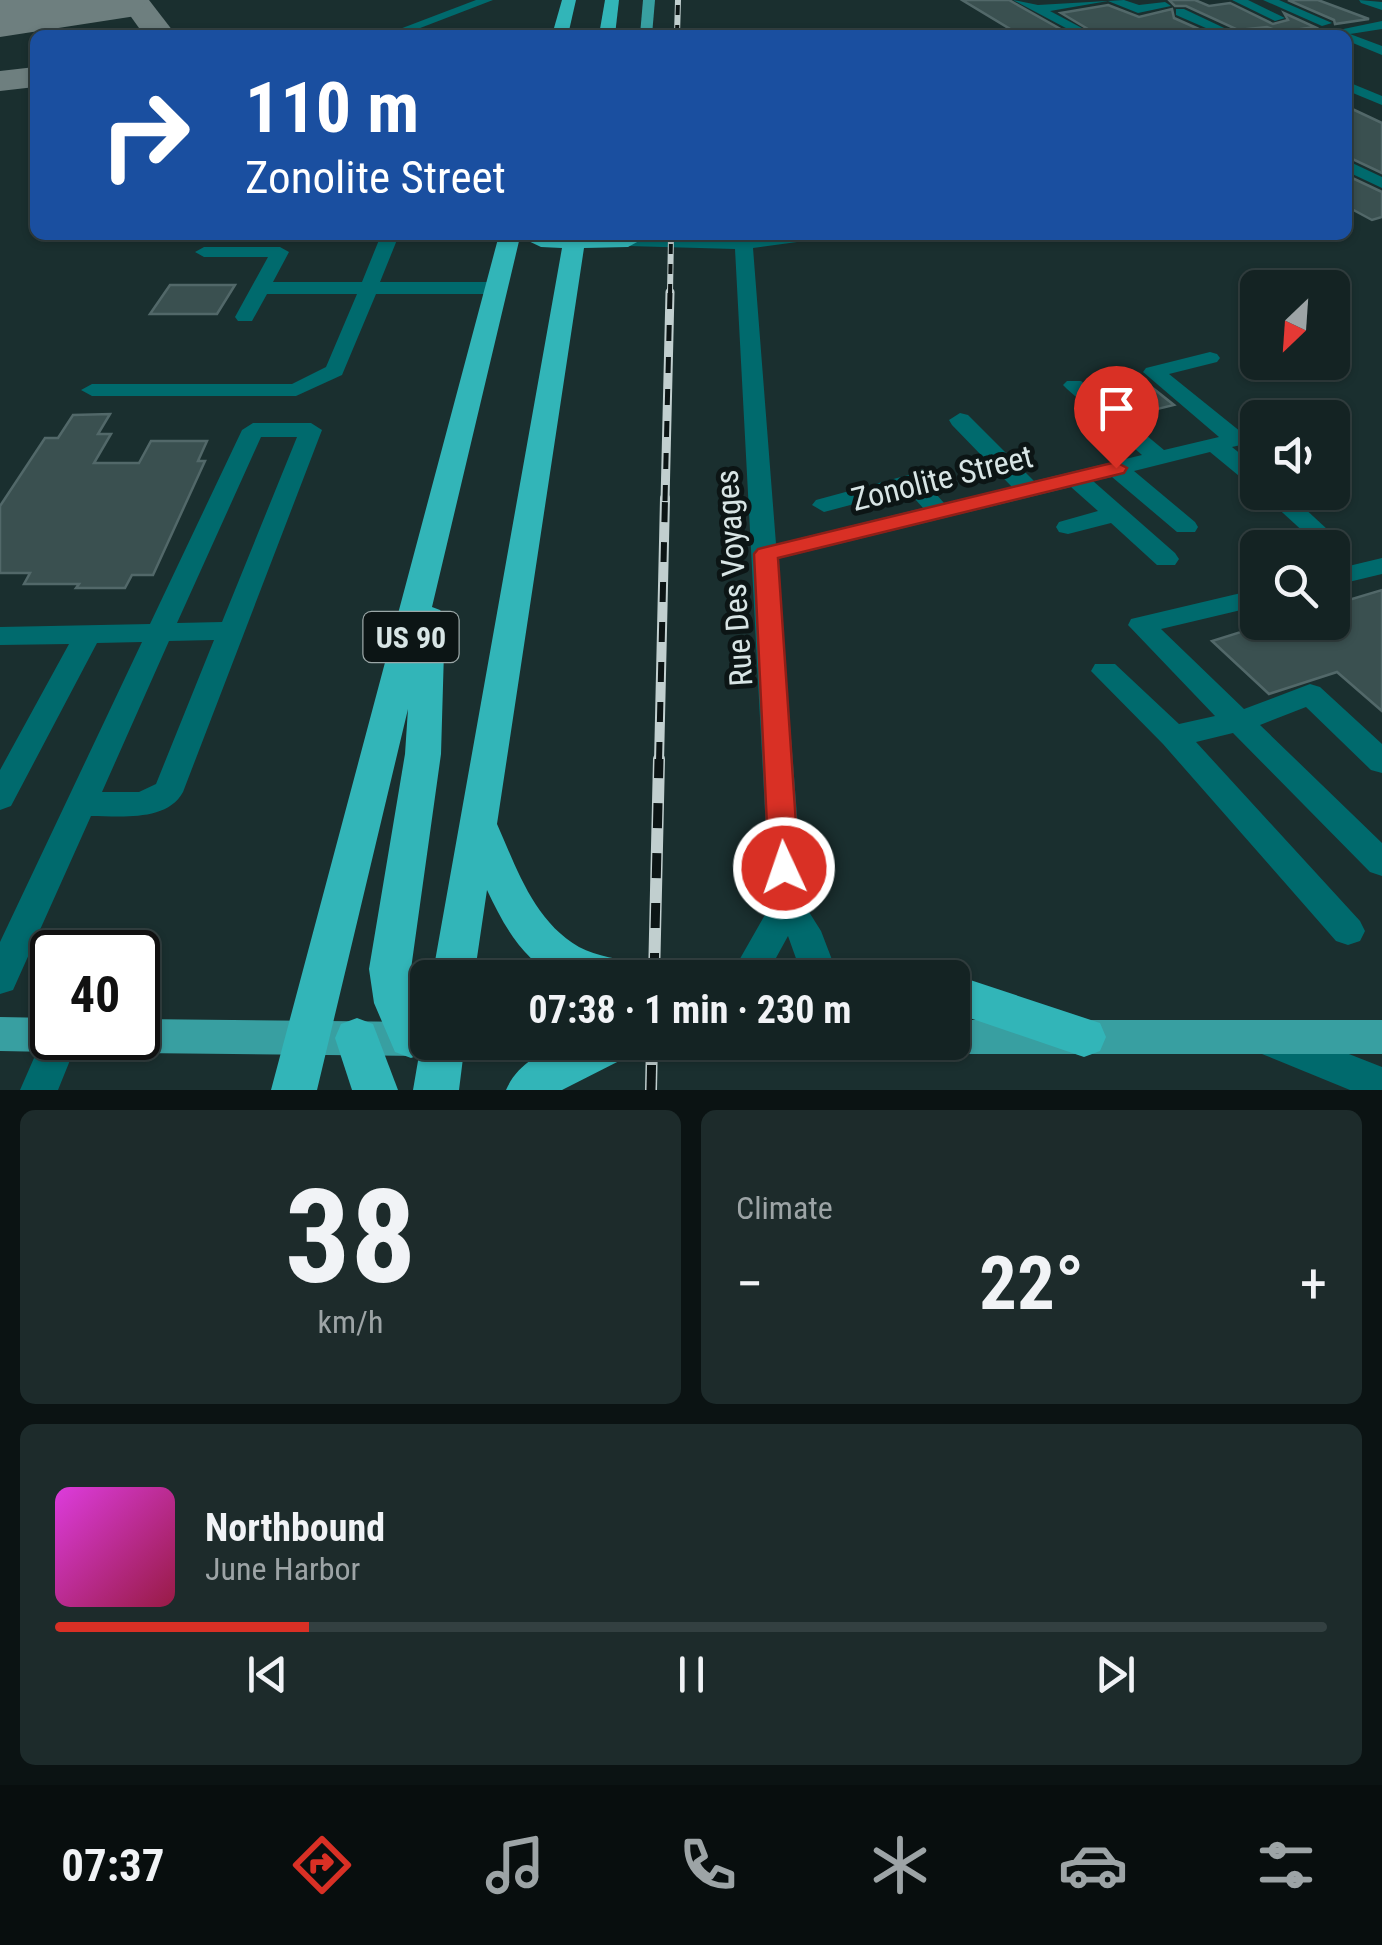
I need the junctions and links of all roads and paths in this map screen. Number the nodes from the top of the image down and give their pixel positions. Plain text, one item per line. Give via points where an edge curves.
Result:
1 (487, 0) edge
2 (569, 0) edge
3 (612, 0) edge
4 (649, 0) edge
5 (1020, 0) edge
6 (1102, 0) edge
7 (1113, 0) edge
8 (1151, 0) edge
9 (1238, 0) edge
10 (1268, 0) edge
11 (1365, 0) edge
12 (1382, 6) edge
13 (1036, 8) junction
14 (1171, 9) junction
15 (1292, 23) dead end
16 (1326, 23) dead end
17 (1382, 25) edge
18 (404, 30) edge
19 (561, 30) edge
20 (607, 30) edge
21 (646, 30) edge
22 (1078, 30) edge
23 (1221, 30) edge
24 (1348, 30) edge
25 (1352, 39) edge
26 (1382, 51) edge
27 (1352, 88) edge
28 (1382, 101) edge
29 (1352, 168) edge
30 (1382, 183) edge
31 (388, 240) edge
32 (509, 240) edge
33 (584, 240) edge
34 (742, 240) edge
35 (204, 252) dead end
36 (261, 288) junction
37 (368, 288) junction
38 (498, 288) junction
39 (245, 317) dead end
40 (1210, 358) dead end
41 (1074, 386) dead end
42 (92, 390) dead end
43 (960, 420) dead end
44 (1233, 440) junction
45 (1240, 451) edge
46 (1159, 458) junction
47 (1116, 468) junction
48 (1075, 478) junction
49 (1029, 490) junction
50 (824, 505) dead end
51 (1293, 510) edge
52 (938, 512) junction
53 (1116, 514) junction
54 (1068, 527) dead end
55 (1186, 527) dead end
56 (1316, 530) dead end
57 (432, 554) junction
58 (766, 554) junction
59 (1166, 559) dead end
60 (1382, 566) edge
61 (1350, 574) edge
62 (1240, 601) edge
63 (232, 631) junction
64 (159, 633) junction
65 (88, 634) junction
66 (8, 635) edge
67 (0, 660) edge
68 (1105, 671) dead end
69 (1240, 720) junction
70 (1172, 736) junction
71 (1382, 762) edge
72 (0, 798) edge
73 (81, 804) junction
74 (478, 824) junction
75 (1382, 862) edge
76 (786, 907) junction
77 (11, 930) edge
78 (1348, 931) dead end
79 (456, 960) edge
80 (562, 960) edge
81 (756, 960) edge
82 (815, 960) edge
83 (0, 979) edge
84 (970, 998) edge
85 (410, 1020) edge
86 (0, 1034) edge
87 (30, 1035) edge
88 (160, 1036) edge
89 (307, 1037) junction
90 (970, 1037) edge
91 (1084, 1037) junction
92 (1261, 1037) junction
93 (1382, 1037) edge
94 (357, 1038) junction
95 (410, 1040) edge
96 (52, 1060) edge
97 (431, 1060) edge
98 (574, 1060) edge
99 (1382, 1085) edge
100 (40, 1090) edge
101 (294, 1090) edge
102 (374, 1090) edge
103 (436, 1090) edge
104 (529, 1090) edge

1 - 18 street
2 - 19 highway
3 - 20 highway
4 - 21 main road
5 - 13 street
6 - 13 street
7 - 14 street via 1138,9
8 - 14 street
9 - 15 street
10 - 16 street
11 - 12 street
13 - 22 street
14 - 23 street
17 - 24 street
25 - 26 street
27 - 28 street
29 - 30 street
31 - 37 street
32 - 38 highway, US 90
33 - 74 highway, US 90
34 - 58 street, Rue Des Voyages
35 - 36 street via 280,252
36 - 37 street
36 - 39 street
37 - 38 street
37 - 42 street via 334,371 296,390
38 - 57 highway, US 90
40 - 44 street via 1153,372
41 - 46 street
43 - 49 street
44 - 45 street
44 - 46 street, Zonolite Street
46 - 47 street, Zonolite Street
47 - 48 street, Zonolite Street
47 - 55 street
48 - 49 street, Zonolite Street
48 - 53 street
49 - 52 street, Zonolite Street
50 - 52 street via 912,481
51 - 56 street
52 - 58 street, Zonolite Street
53 - 54 street
53 - 59 street
57 - 85 highway via 424,754 390,969 396,1003
57 - 89 highway, US 90
58 - 76 street, Rue Des Voyages
60 - 61 street
62 - 69 street via 1141,626
63 - 64 street
63 - 64 street via 312,430 252,430
63 - 73 street via 168,792 142,804
64 - 65 street
64 - 73 street
65 - 66 street
65 - 72 street
66 - 67 street
68 - 70 street
69 - 70 street
69 - 71 street via 1310,694
69 - 75 street
70 - 78 street
73 - 77 street
74 - 79 highway, US 90
74 - 80 highway via 526,928
76 - 81 street
76 - 82 street
77 - 83 street
84 - 91 highway
86 - 87 main road
88 - 89 main road
89 - 94 main road
89 - 101 highway, US 90
90 - 91 main road
91 - 92 main road
92 - 93 main road
92 - 99 street
94 - 95 main road
94 - 102 highway
96 - 100 street
97 - 103 highway
98 - 104 highway

